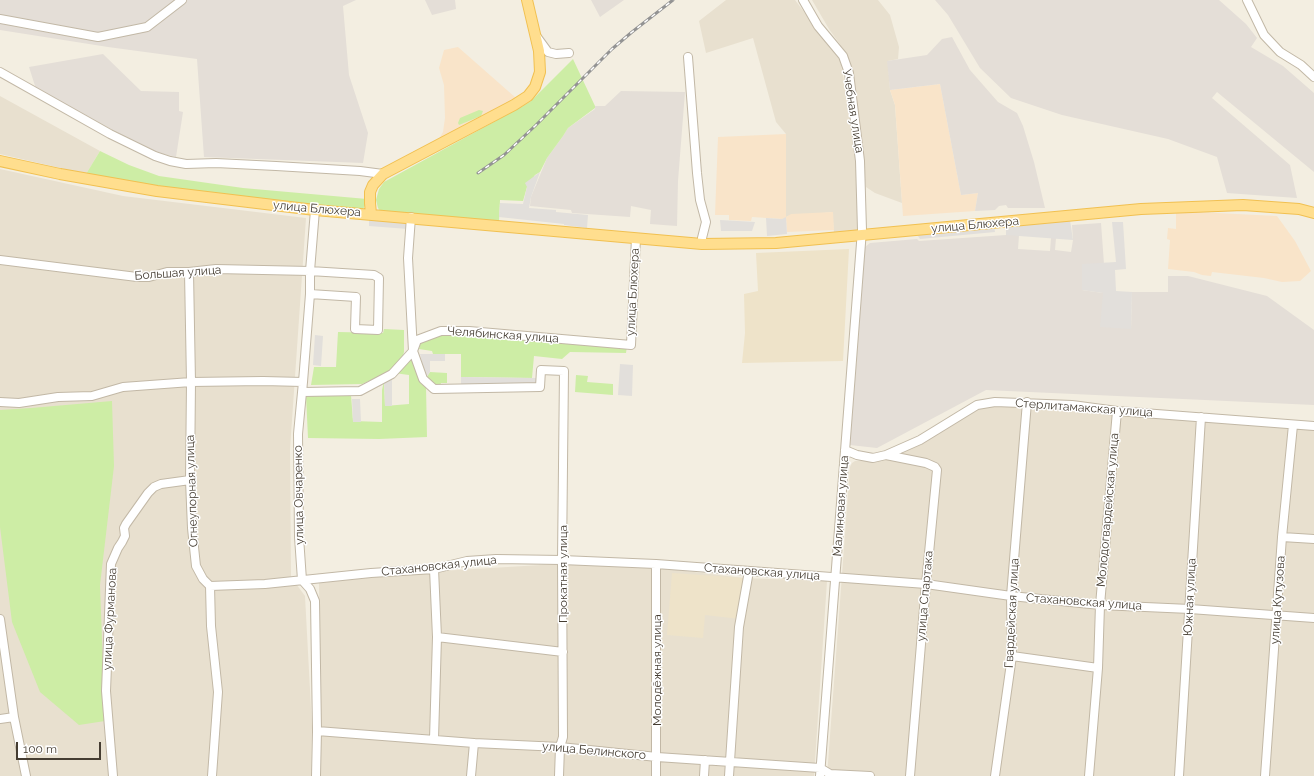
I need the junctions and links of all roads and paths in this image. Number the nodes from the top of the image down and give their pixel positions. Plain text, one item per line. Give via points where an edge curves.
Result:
1 (182, 0) edge
2 (527, 0) edge
3 (803, 0) edge
4 (1247, 0) edge
5 (0, 19) edge
6 (536, 36) junction
7 (569, 53) dead end
8 (688, 57) dead end
9 (0, 72) edge
10 (1314, 77) edge
11 (0, 161) edge
12 (383, 174) junction
13 (315, 210) junction
14 (1314, 213) edge
15 (372, 214) junction
16 (411, 217) junction
17 (862, 236) junction
18 (636, 238) junction
19 (702, 244) junction
20 (0, 260) edge
21 (310, 270) junction
22 (189, 272) junction
23 (310, 294) junction
24 (631, 345) joint
25 (413, 350) junction
26 (191, 382) junction
27 (304, 382) junction
28 (303, 392) junction
29 (0, 402) edge
30 (1027, 402) junction
31 (1117, 411) junction
32 (1201, 417) junction
33 (1293, 424) junction
34 (1314, 426) edge
35 (845, 450) junction
36 (886, 455) junction
37 (190, 480) junction
38 (1282, 537) junction
39 (1314, 539) edge
40 (562, 560) junction
41 (656, 564) junction
42 (434, 569) junction
43 (749, 571) junction
44 (836, 577) junction
45 (302, 580) junction
46 (926, 584) junction
47 (210, 586) junction
48 (1011, 596) junction
49 (1100, 605) junction
50 (1190, 609) junction
51 (1277, 615) junction
52 (1314, 618) edge
53 (0, 620) edge
54 (437, 638) junction
55 (563, 652) junction
56 (1012, 656) junction
57 (1098, 668) junction
58 (14, 718) junction
59 (0, 720) edge
60 (317, 731) junction
61 (434, 739) junction
62 (474, 743) junction
63 (560, 747) junction
64 (657, 757) junction
65 (705, 760) junction
66 (730, 761) junction
67 (820, 772) edge
68 (26, 776) edge
69 (112, 776) edge
70 (212, 776) edge
71 (316, 776) edge
72 (471, 776) edge
73 (559, 776) edge
74 (656, 776) edge
75 (704, 776) edge
76 (729, 776) edge
77 (870, 776) edge
78 (910, 776) edge
79 (995, 776) edge
80 (1089, 776) edge
81 (1180, 776) edge
82 (1265, 776) edge

1 - 5 street via 147,27 98,37
2 - 6 main road
3 - 17 street, Учебная улица via 818,26 842,56 849,73 860,161
4 - 10 street via 1264,35 1280,52
6 - 7 street via 548,52
6 - 12 main road via 540,51 540,72 535,87 528,96
8 - 19 street via 697,173 706,222
9 - 12 street via 110,134 170,162
11 - 13 main road, улица Блюхера via 157,191
12 - 15 main road via 370,192
13 - 15 main road, улица Блюхера
13 - 21 street, улица Овчаренко
14 - 17 main road, улица Блюхера via 1299,209 1243,205 1141,209
15 - 16 main road, улица Блюхера
16 - 18 main road, улица Блюхера
16 - 25 street via 408,258
17 - 19 main road, улица Блюхера via 776,243
17 - 35 street, Малиновая улица
18 - 19 main road, улица Блюхера
18 - 24 street, улица Блюхера
20 - 22 street, Большая улица via 137,277 167,272
21 - 22 street, Большая улица via 216,269
21 - 23 street, улица Овчаренко
21 - 23 street, Большая улица via 374,275 379,278 378,330 355,329 356,297
22 - 26 street, Огнеупорная улица
23 - 27 street, улица Овчаренко
24 - 25 street, Челябинская улица via 441,331 417,340
25 - 28 street, Челябинская улица via 392,374 360,391
25 - 40 street, Прокатная улица via 423,379 434,389 540,387 541,370 564,371
26 - 27 street
26 - 29 street via 123,387 92,396 58,397 19,403
26 - 37 street, Огнеупорная улица
27 - 28 street, улица Овчаренко
28 - 45 street, улица Овчаренко via 298,434
30 - 31 street, Стерлитамакская улица
30 - 36 street, Стерлитамакская улица via 977,405 920,440
30 - 48 street, Гвардейская улица
31 - 32 street, Стерлитамакская улица
31 - 49 street, Молодогвардейская улица
32 - 33 street, Стерлитамакская улица
32 - 50 street, Южная улица
33 - 34 street, Стерлитамакская улица
33 - 38 street, улица Кутузова
35 - 36 street, Стерлитамакская улица via 873,458
35 - 44 street, Малиновая улица
36 - 46 street, улица Спартака via 926,463 937,470
37 - 47 street, Огнеупорная улица via 196,566
37 - 69 street, улица Фурманова via 161,484 148,493 126,524 125,536 111,564 106,691
38 - 39 street
38 - 51 street, улица Кутузова
40 - 41 street, Стахановская улица
40 - 42 street, Стахановская улица via 467,561
40 - 55 street, Прокатная улица
41 - 43 street, Стахановская улица
41 - 64 street, Молодёжная улица
42 - 45 street, Стахановская улица
42 - 54 street
43 - 44 street, Стахановская улица
43 - 66 street via 740,626
44 - 46 street, Стахановская улица
44 - 67 street, Малиновая улица
45 - 47 street, Стахановская улица
45 - 60 street via 310,589 315,601
46 - 48 street, Стахановская улица
46 - 78 street, улица Спартака
47 - 70 street via 211,626 218,692
48 - 49 street, Стахановская улица
48 - 56 street, Гвардейская улица
49 - 50 street, Стахановская улица
49 - 57 street, Молодогвардейская улица
50 - 51 street, Стахановская улица
50 - 81 street, Южная улица
51 - 52 street, Стахановская улица
51 - 82 street, улица Кутузова
53 - 58 street
54 - 55 street
54 - 61 street
55 - 63 street, Прокатная улица via 564,737
56 - 57 street
56 - 79 street, Гвардейская улица
57 - 80 street, Молодогвардейская улица
58 - 59 street
58 - 68 street
60 - 61 street, улица Белинского
60 - 71 street
61 - 62 street, улица Белинского
62 - 63 street, улица Белинского
62 - 72 street
63 - 64 street, улица Белинского
63 - 73 street, Прокатная улица
64 - 65 street, улица Белинского
64 - 74 street, Молодёжная улица
65 - 66 street, улица Белинского
65 - 75 street
66 - 67 street, улица Белинского
66 - 76 street
67 - 77 street, улица Белинского

